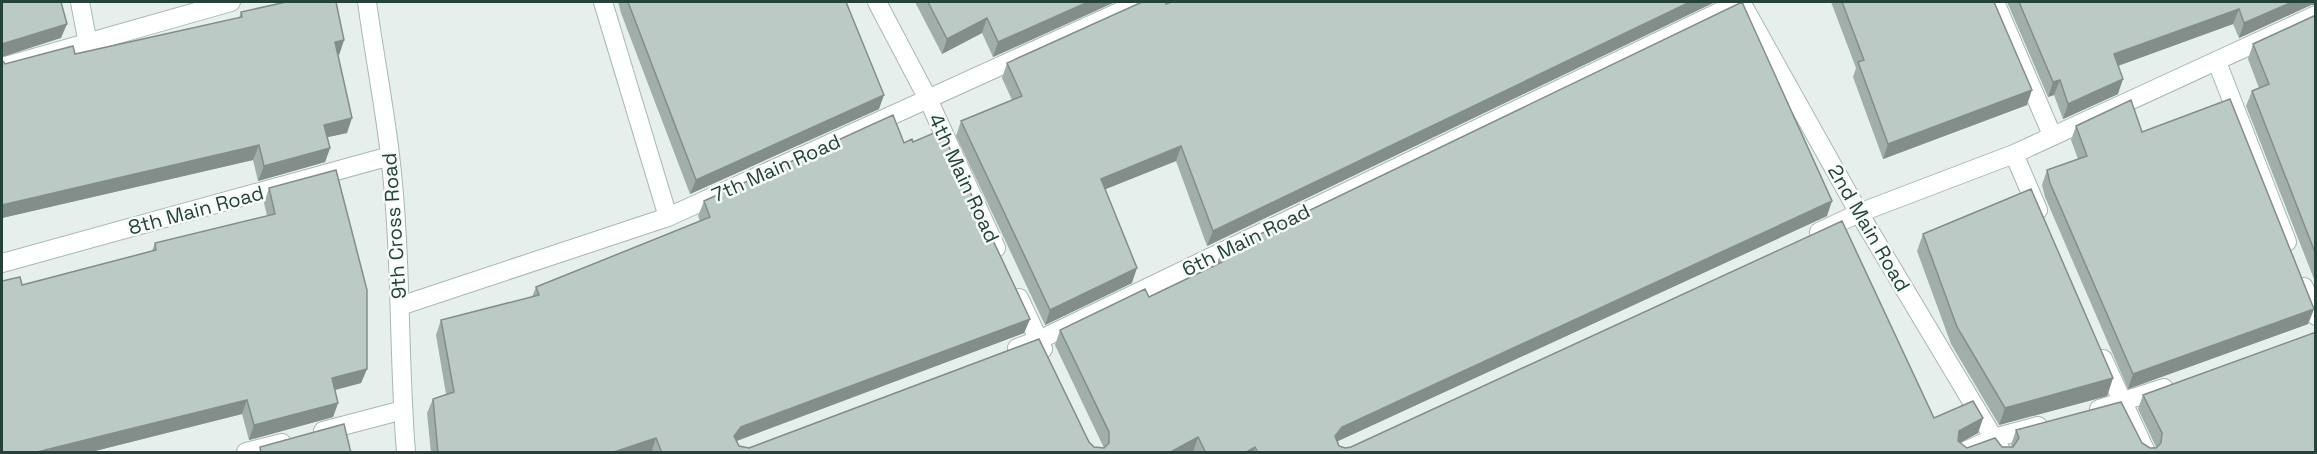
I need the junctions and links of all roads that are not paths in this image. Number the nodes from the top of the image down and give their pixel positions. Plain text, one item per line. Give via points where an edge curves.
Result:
1 (80, 2) edge
2 (231, 2) edge
3 (367, 2) edge
4 (603, 2) edge
5 (877, 2) edge
6 (1141, 2) edge
7 (1740, 2) edge
8 (1995, 2) edge
9 (2316, 15) edge
10 (88, 44) junction
11 (2217, 62) junction
12 (2, 67) edge
13 (928, 99) junction
14 (2052, 135) junction
15 (2014, 154) junction
16 (390, 156) junction
17 (1859, 213) junction
18 (668, 217) junction
19 (2047, 230) edge
20 (1805, 238) edge
21 (2, 263) edge
22 (400, 306) junction
23 (2316, 316) edge
24 (2094, 338) edge
25 (1038, 340) junction
26 (1005, 353) edge
27 (1049, 361) edge
28 (2175, 384) edge
29 (2122, 403) junction
30 (403, 410) junction
31 (2079, 415) edge
32 (2058, 420) edge
33 (1998, 445) edge
34 (246, 453) edge
35 (406, 453) edge
36 (1963, 453) edge
37 (2146, 453) edge

1 - 10 street
2 - 10 street
3 - 16 street, 9th Cross Road
4 - 18 street
5 - 13 street, 4th Main Road
6 - 13 street, 7th Main Road
7 - 17 street, 2nd Main Road
7 - 25 street, 6th Main Road
8 - 14 street
9 - 11 street
10 - 12 street
11 - 14 street
11 - 23 street
13 - 18 street, 7th Main Road
13 - 25 street, 4th Main Road
14 - 15 street
15 - 17 street
15 - 19 street
16 - 21 street, 8th Main Road
16 - 22 street, 9th Cross Road
17 - 20 street
17 - 33 street, 2nd Main Road
18 - 22 street, 7th Main Road
22 - 30 street, 9th Cross Road
24 - 29 street
25 - 26 street, 6th Main Road
25 - 27 street, 4th Main Road
28 - 29 street
29 - 31 street
29 - 37 street
30 - 34 street
30 - 35 street, 9th Cross Road
32 - 33 street
33 - 36 street

